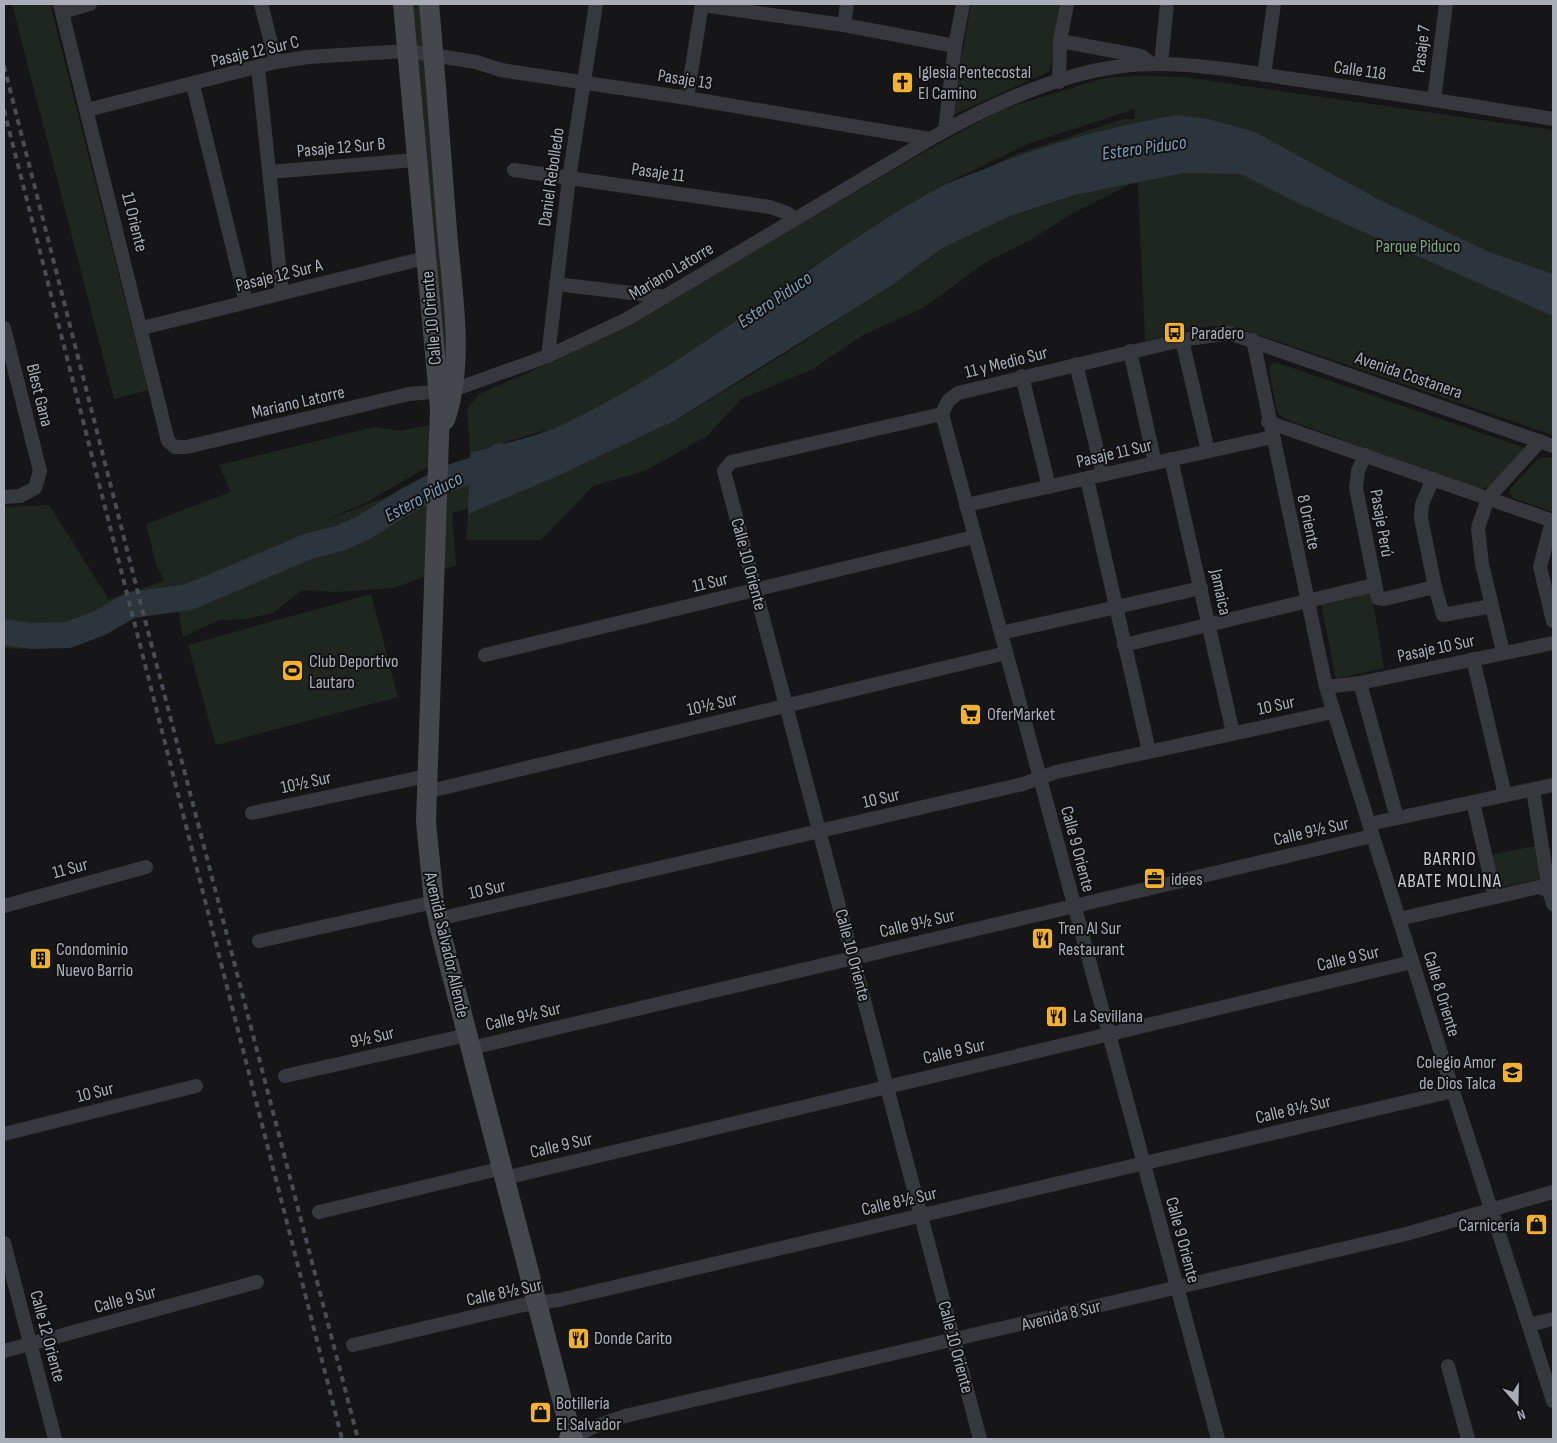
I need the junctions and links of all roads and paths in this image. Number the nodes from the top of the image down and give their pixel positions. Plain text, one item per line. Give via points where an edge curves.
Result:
1 (90, 4) edge
2 (260, 4) edge
3 (403, 4) edge
4 (429, 4) edge
5 (596, 4) edge
6 (702, 4) edge
7 (847, 4) edge
8 (963, 4) edge
9 (1067, 4) edge
10 (1167, 4) edge
11 (1274, 4) edge
12 (1446, 4) edge
13 (61, 8) edge
14 (752, 8) edge
15 (844, 24) junction
16 (1060, 41) junction
17 (955, 46) junction
18 (407, 51) junction
19 (434, 57) junction
20 (276, 62) junction
21 (1157, 64) junction
22 (258, 67) junction
23 (1264, 75) junction
24 (1059, 82) junction
25 (584, 83) junction
26 (193, 84) junction
27 (688, 98) junction
28 (1434, 100) junction
29 (87, 110) junction
30 (1553, 119) edge
31 (946, 130) junction
32 (930, 139) junction
33 (416, 160) junction
34 (514, 170) dead end
35 (269, 172) junction
36 (569, 178) junction
37 (795, 219) junction
38 (425, 258) junction
39 (556, 284) junction
40 (282, 294) junction
41 (664, 297) junction
42 (246, 302) junction
43 (4, 328) edge
44 (142, 328) junction
45 (1182, 340) junction
46 (1253, 340) junction
47 (1130, 351) junction
48 (548, 356) junction
49 (1076, 364) junction
50 (1022, 376) junction
51 (445, 391) junction
52 (942, 414) junction
53 (1268, 422) junction
54 (440, 436) joint
55 (1272, 437) junction
56 (1540, 441) junction
57 (1553, 446) edge
58 (175, 447) joint
59 (1208, 451) junction
60 (1365, 456) junction
61 (1171, 459) junction
62 (1154, 463) junction
63 (1103, 474) junction
64 (1087, 479) junction
65 (1433, 479) junction
66 (1049, 487) junction
67 (4, 497) edge
68 (1488, 498) junction
69 (966, 505) junction
70 (1553, 521) edge
71 (974, 537) junction
72 (1435, 587) junction
73 (1201, 588) junction
74 (756, 590) junction
75 (1376, 592) junction
76 (1307, 601) junction
77 (1492, 606) junction
78 (1115, 609) junction
79 (1553, 621) edge
80 (1209, 625) junction
81 (1001, 633) junction
82 (1553, 643) edge
83 (1124, 645) junction
84 (1503, 652) junction
85 (1006, 653) junction
86 (485, 655) dead end
87 (1473, 659) junction
88 (1360, 683) junction
89 (1326, 688) junction
90 (787, 706) junction
91 (1333, 712) junction
92 (1233, 733) junction
93 (1149, 751) junction
94 (1039, 776) junction
95 (427, 784) junction
96 (1553, 785) edge
97 (1532, 790) junction
98 (1505, 795) junction
99 (1473, 802) junction
100 (252, 813) dead end
101 (1396, 818) junction
102 (1370, 830) junction
103 (820, 831) junction
104 (146, 867) dead end
105 (1495, 897) junction
106 (1551, 898) edge
107 (4, 906) edge
108 (1074, 906) junction
109 (436, 911) junction
110 (1399, 919) junction
111 (259, 941) dead end
112 (853, 957) junction
113 (1412, 962) junction
114 (1108, 1034) junction
115 (469, 1042) junction
116 (286, 1076) dead end
117 (196, 1086) dead end
118 (888, 1087) junction
119 (1453, 1091) junction
120 (4, 1134) edge
121 (1144, 1163) junction
122 (504, 1173) junction
123 (1553, 1192) edge
124 (1491, 1210) junction
125 (318, 1212) dead end
126 (922, 1215) junction
127 (4, 1243) edge
128 (257, 1282) dead end
129 (1176, 1286) junction
130 (538, 1303) junction
131 (1553, 1319) edge
132 (1529, 1325) junction
133 (955, 1341) junction
134 (30, 1344) junction
135 (353, 1345) dead end
136 (4, 1351) edge
137 (1448, 1366) dead end
138 (1553, 1401) edge
139 (55, 1439) edge
140 (572, 1439) edge
141 (980, 1439) edge
142 (1218, 1439) edge
143 (1468, 1439) edge

1 - 13 street
2 - 20 street
3 - 18 main road, Calle 10 Oriente
4 - 19 main road, Calle 10 Oriente
5 - 25 street, Daniel Rebolledo
6 - 14 street
6 - 27 street
7 - 15 street
8 - 17 street
9 - 16 street
10 - 21 street
11 - 23 street
12 - 28 street, Pasaje 7
13 - 29 street, 11 Oriente
14 - 15 street
15 - 17 street
16 - 21 street, Calle 118 via 1141,56
16 - 24 street
17 - 31 street
18 - 19 street, Pasaje 12 Sur C
18 - 20 street, Pasaje 12 Sur C
18 - 33 main road, Calle 10 Oriente
19 - 25 street, Pasaje 13
19 - 51 main road, Calle 10 Oriente via 454,314 455,354
20 - 22 street, Pasaje 12 Sur C
21 - 23 street, Calle 118
21 - 24 street, Mariano Latorre via 1125,66
22 - 26 street, Pasaje 12 Sur C
22 - 35 street
23 - 28 street, Calle 118
24 - 31 street, Mariano Latorre via 1000,103
25 - 27 street, Pasaje 13
25 - 36 street, Daniel Rebolledo
26 - 29 street, Pasaje 12 Sur C
26 - 42 street
27 - 32 street, Pasaje 13
28 - 30 street, Calle 118
29 - 44 street, 11 Oriente
31 - 32 street, Mariano Latorre
32 - 37 street, Mariano Latorre
33 - 35 street, Pasaje 12 Sur B
33 - 38 main road, Calle 10 Oriente
34 - 36 street, Pasaje 11
35 - 40 street
36 - 37 street, Pasaje 11 via 770,207
36 - 39 street, Daniel Rebolledo
37 - 41 street, Mariano Latorre
38 - 40 street, Pasaje 12 Sur A
38 - 51 main road, Calle 10 Oriente
39 - 41 street
39 - 48 street, Daniel Rebolledo
40 - 42 street, Pasaje 12 Sur A
41 - 48 street, Mariano Latorre via 627,319
42 - 44 street, Pasaje 12 Sur A
43 - 67 street, Blest Gana via 40,471 39,482 30,492
44 - 58 street, 11 Oriente via 168,441
45 - 46 street, 11 y Medio Sur via 1219,332
45 - 47 street, 11 y Medio Sur
45 - 59 street
46 - 53 street, 8 Oriente
46 - 56 street, Avenida Costanera
47 - 49 street, 11 y Medio Sur
47 - 62 street
48 - 51 street, Mariano Latorre
49 - 50 street, 11 y Medio Sur
49 - 63 street
50 - 52 street, 11 y Medio Sur via 958,393 948,401
50 - 66 street
51 - 54 main road, Calle 10 Oriente via 449,412
51 - 58 street, Mariano Latorre via 409,394 196,445
52 - 69 street, Calle 9 Oriente
52 - 74 street, Calle 10 Oriente via 731,462 724,471
53 - 55 street, 8 Oriente
53 - 60 street
54 - 95 main road, Avenida Salvador Allende
55 - 59 street, Pasaje 11 Sur
55 - 76 street, 8 Oriente
56 - 57 street, Avenida Costanera
56 - 68 street
59 - 61 street, Pasaje 11 Sur
60 - 65 street
60 - 75 street, Pasaje Perú via 1358,471 1356,488
61 - 62 street, Pasaje 11 Sur
61 - 73 street, Jamaica
62 - 63 street, Pasaje 11 Sur
63 - 64 street, Pasaje 11 Sur
64 - 66 street, Pasaje 11 Sur
64 - 78 street
65 - 68 street
65 - 72 street via 1422,504 1421,518
66 - 69 street, Pasaje 11 Sur
68 - 70 street
68 - 77 street via 1478,528
69 - 71 street, Calle 9 Oriente
70 - 79 street via 1540,568
71 - 74 street, 11 Sur
71 - 81 street, Calle 9 Oriente
72 - 75 street via 1384,599
72 - 77 street via 1443,615
73 - 78 street
73 - 80 street, Jamaica
74 - 86 street, 11 Sur
74 - 90 street, Calle 10 Oriente
75 - 76 street
76 - 80 street
76 - 89 street, 8 Oriente
77 - 84 street
78 - 81 street
78 - 83 street
80 - 83 street
80 - 92 street, Jamaica
81 - 85 street, Calle 9 Oriente
82 - 84 street, Pasaje 10 Sur
83 - 93 street
84 - 87 street, Pasaje 10 Sur
85 - 90 street, 10½ Sur
85 - 94 street, Calle 9 Oriente
87 - 88 street, Pasaje 10 Sur
87 - 98 street
88 - 89 street, Pasaje 10 Sur
88 - 101 street
89 - 91 street, 8 Oriente
90 - 95 street, 10½ Sur
90 - 103 street, Calle 10 Oriente
91 - 92 street, 10 Sur
91 - 102 street, Calle 8 Oriente
92 - 93 street, 10 Sur
93 - 94 street, 10 Sur
94 - 103 street, 10 Sur via 1023,784
94 - 108 street, Calle 9 Oriente
95 - 100 street, 10½ Sur
95 - 109 main road, Avenida Salvador Allende via 428,855
96 - 97 street, Calle 9½ Sur
97 - 98 street, Calle 9½ Sur
97 - 106 street
98 - 99 street, Calle 9½ Sur
99 - 101 street, Calle 9½ Sur
99 - 105 street
101 - 102 street, Calle 9½ Sur
102 - 108 street, Calle 9½ Sur
102 - 110 street, Calle 8 Oriente
103 - 109 street, 10 Sur
103 - 112 street, Calle 10 Oriente
104 - 107 street, 11 Sur
105 - 106 street via 1539,887
105 - 110 street
108 - 112 street, Calle 9½ Sur
108 - 114 street, Calle 9 Oriente
109 - 111 street, 10 Sur
109 - 115 main road, Avenida Salvador Allende
110 - 113 street, Calle 8 Oriente
112 - 115 street, Calle 9½ Sur
112 - 118 street, Calle 10 Oriente
113 - 114 street, Calle 9 Sur
113 - 119 street, Calle 8 Oriente
114 - 118 street, Calle 9 Sur
114 - 121 street, Calle 9 Oriente
115 - 116 street, 9½ Sur
115 - 122 main road, Avenida Salvador Allende
117 - 120 street, 10 Sur
118 - 122 street, Calle 9 Sur
118 - 126 street, Calle 10 Oriente
119 - 121 street, Calle 8½ Sur
119 - 124 street, Calle 8 Oriente
121 - 126 street, Calle 8½ Sur
121 - 129 street, Calle 9 Oriente
122 - 125 street, Calle 9 Sur
122 - 130 main road, Avenida Salvador Allende
123 - 124 street, Avenida 8 Sur
124 - 129 street, Avenida 8 Sur via 1406,1234
124 - 132 street, Calle 8 Oriente
126 - 130 street, Calle 8½ Sur
126 - 133 street, Calle 10 Oriente
127 - 134 street, Calle 12 Oriente
128 - 134 street, Calle 9 Sur
129 - 133 street, Avenida 8 Sur
129 - 142 street, Calle 9 Oriente
130 - 135 street, Calle 8½ Sur
130 - 140 main road, Avenida Salvador Allende
131 - 132 street
132 - 138 street, Calle 8 Oriente
133 - 140 street, Avenida 8 Sur via 625,1416 593,1427
133 - 141 street, Calle 10 Oriente
134 - 136 street, Calle 9 Sur
134 - 139 street, Calle 12 Oriente
137 - 143 street

